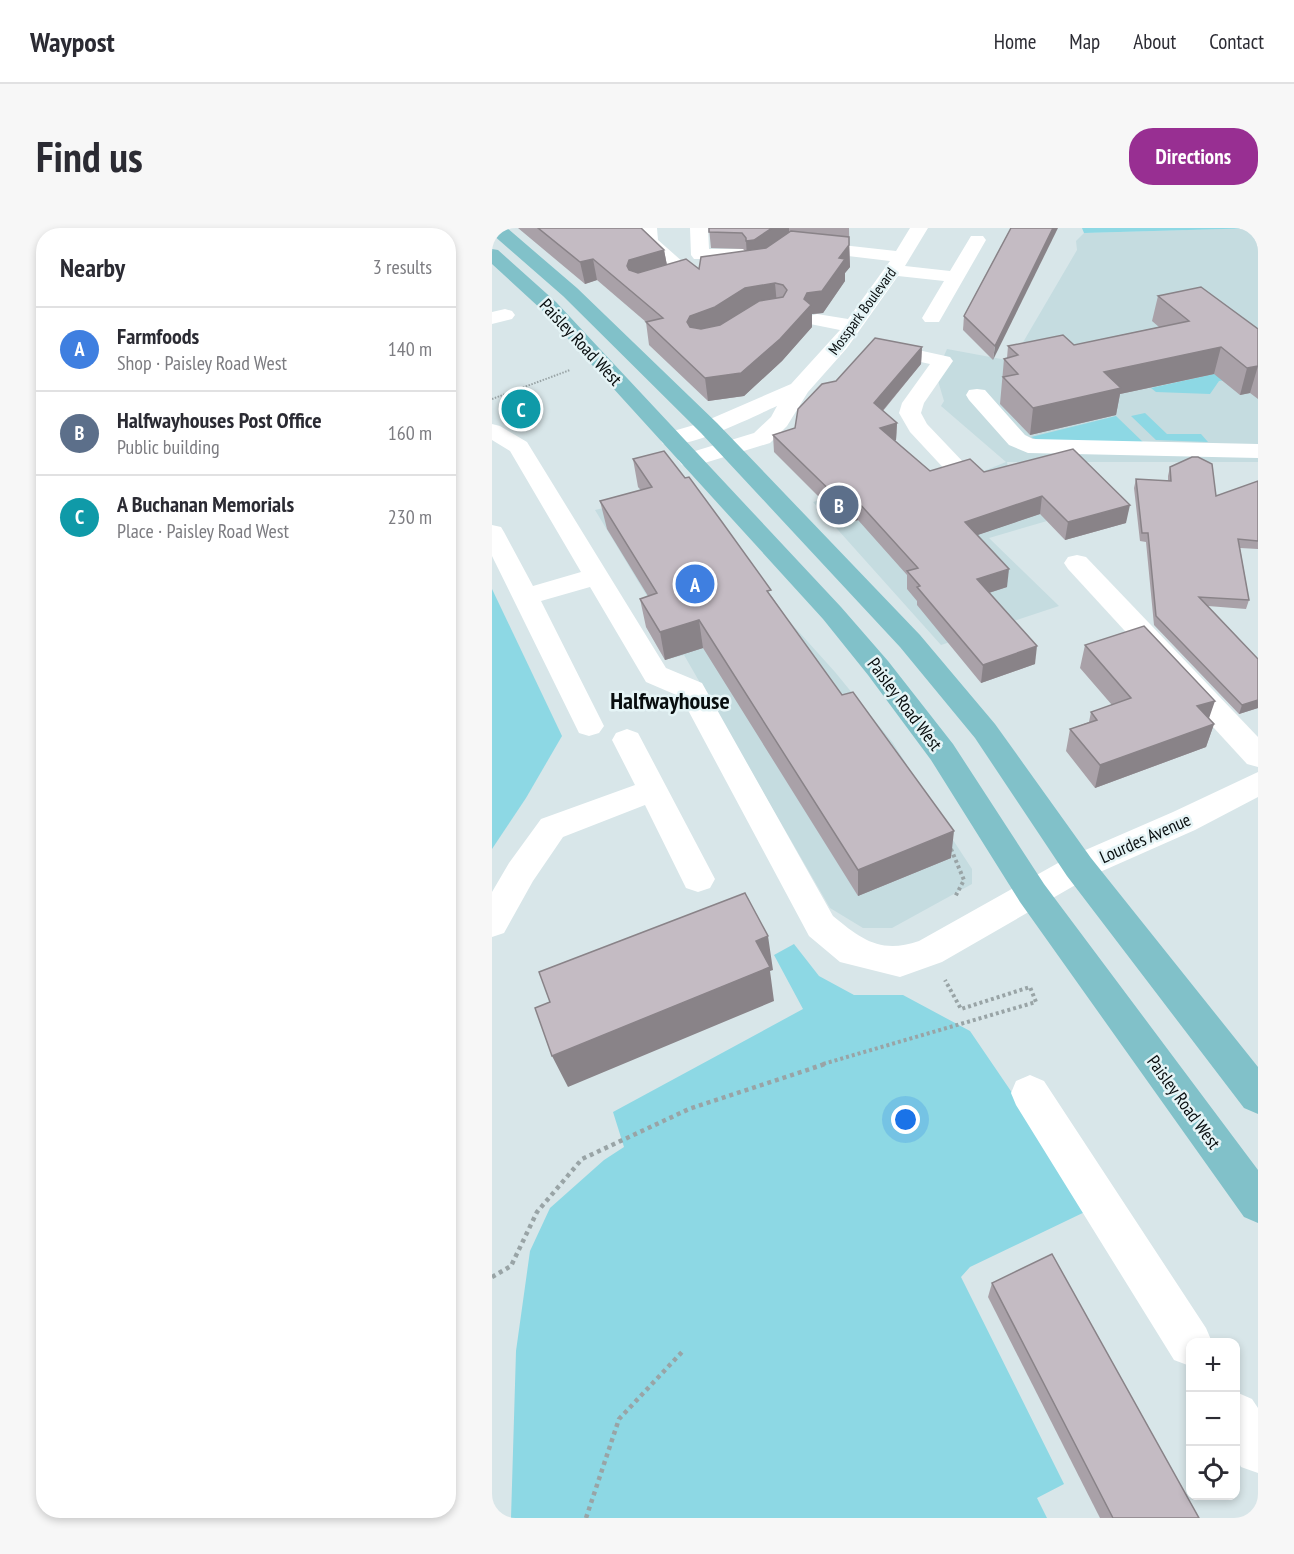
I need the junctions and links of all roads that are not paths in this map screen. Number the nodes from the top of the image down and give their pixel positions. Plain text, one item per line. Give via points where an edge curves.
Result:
1 (496, 228) edge
2 (648, 228) edge
3 (699, 228) edge
4 (919, 228) edge
5 (977, 240) dead end
6 (782, 248) junction
7 (492, 254) edge
8 (896, 263) junction
9 (685, 274) junction
10 (955, 277) junction
11 (663, 280) edge
12 (577, 299) junction
13 (549, 306) junction
14 (932, 318) dead end
15 (817, 320) dead end
16 (848, 333) junction
17 (799, 389) junction
18 (977, 395) dead end
19 (492, 431) edge
20 (718, 438) junction
21 (681, 450) junction
22 (1258, 451) edge
23 (958, 470) edge
24 (492, 532) edge
25 (1077, 563) dead end
26 (597, 576) junction
27 (526, 597) junction
28 (589, 726) dead end
29 (627, 740) dead end
30 (1258, 756) edge
31 (653, 790) junction
32 (1252, 796) edge
33 (1078, 867) junction
34 (698, 879) dead end
35 (1032, 893) junction
36 (492, 923) edge
37 (1030, 1093) dead end
38 (1258, 1096) edge
39 (1258, 1203) edge
40 (1187, 1338) edge
41 (1240, 1421) edge
42 (1258, 1450) edge

1 - 12 main road, Paisley Road West
2 - 9 street via 649,243
3 - 6 street via 700,255
4 - 8 street, Mosspark Boulevard
5 - 10 street
6 - 8 street
6 - 9 street via 761,263
7 - 13 main road, Paisley Road West
8 - 10 street
8 - 16 street, Mosspark Boulevard
9 - 11 street
10 - 14 street
12 - 13 main road
12 - 20 main road, Paisley Road West
13 - 21 main road, Paisley Road West
15 - 16 street
16 - 17 street, Mosspark Boulevard
16 - 23 street via 943,361 910,413
17 - 20 street, Mosspark Boulevard
17 - 20 street, Mosspark Boulevard via 779,421 762,438
18 - 22 street via 1017,440 1028,446
19 - 26 street, Lourdes Avenue via 519,447
20 - 21 street, Mosspark Boulevard
20 - 33 main road, Paisley Road West via 928,661 985,731
21 - 35 main road, Paisley Road West via 878,668 942,752
24 - 27 street
25 - 30 street
26 - 27 street
26 - 35 street, Lourdes Avenue via 656,675 692,690 821,926 852,952 900,962 930,952
27 - 28 street
29 - 31 street
31 - 34 street
31 - 36 street via 552,828
32 - 33 street, Lourdes Avenue
33 - 35 street, Lourdes Avenue
33 - 38 main road, Paisley Road West
35 - 39 main road, Paisley Road West
37 - 40 street
41 - 42 street

